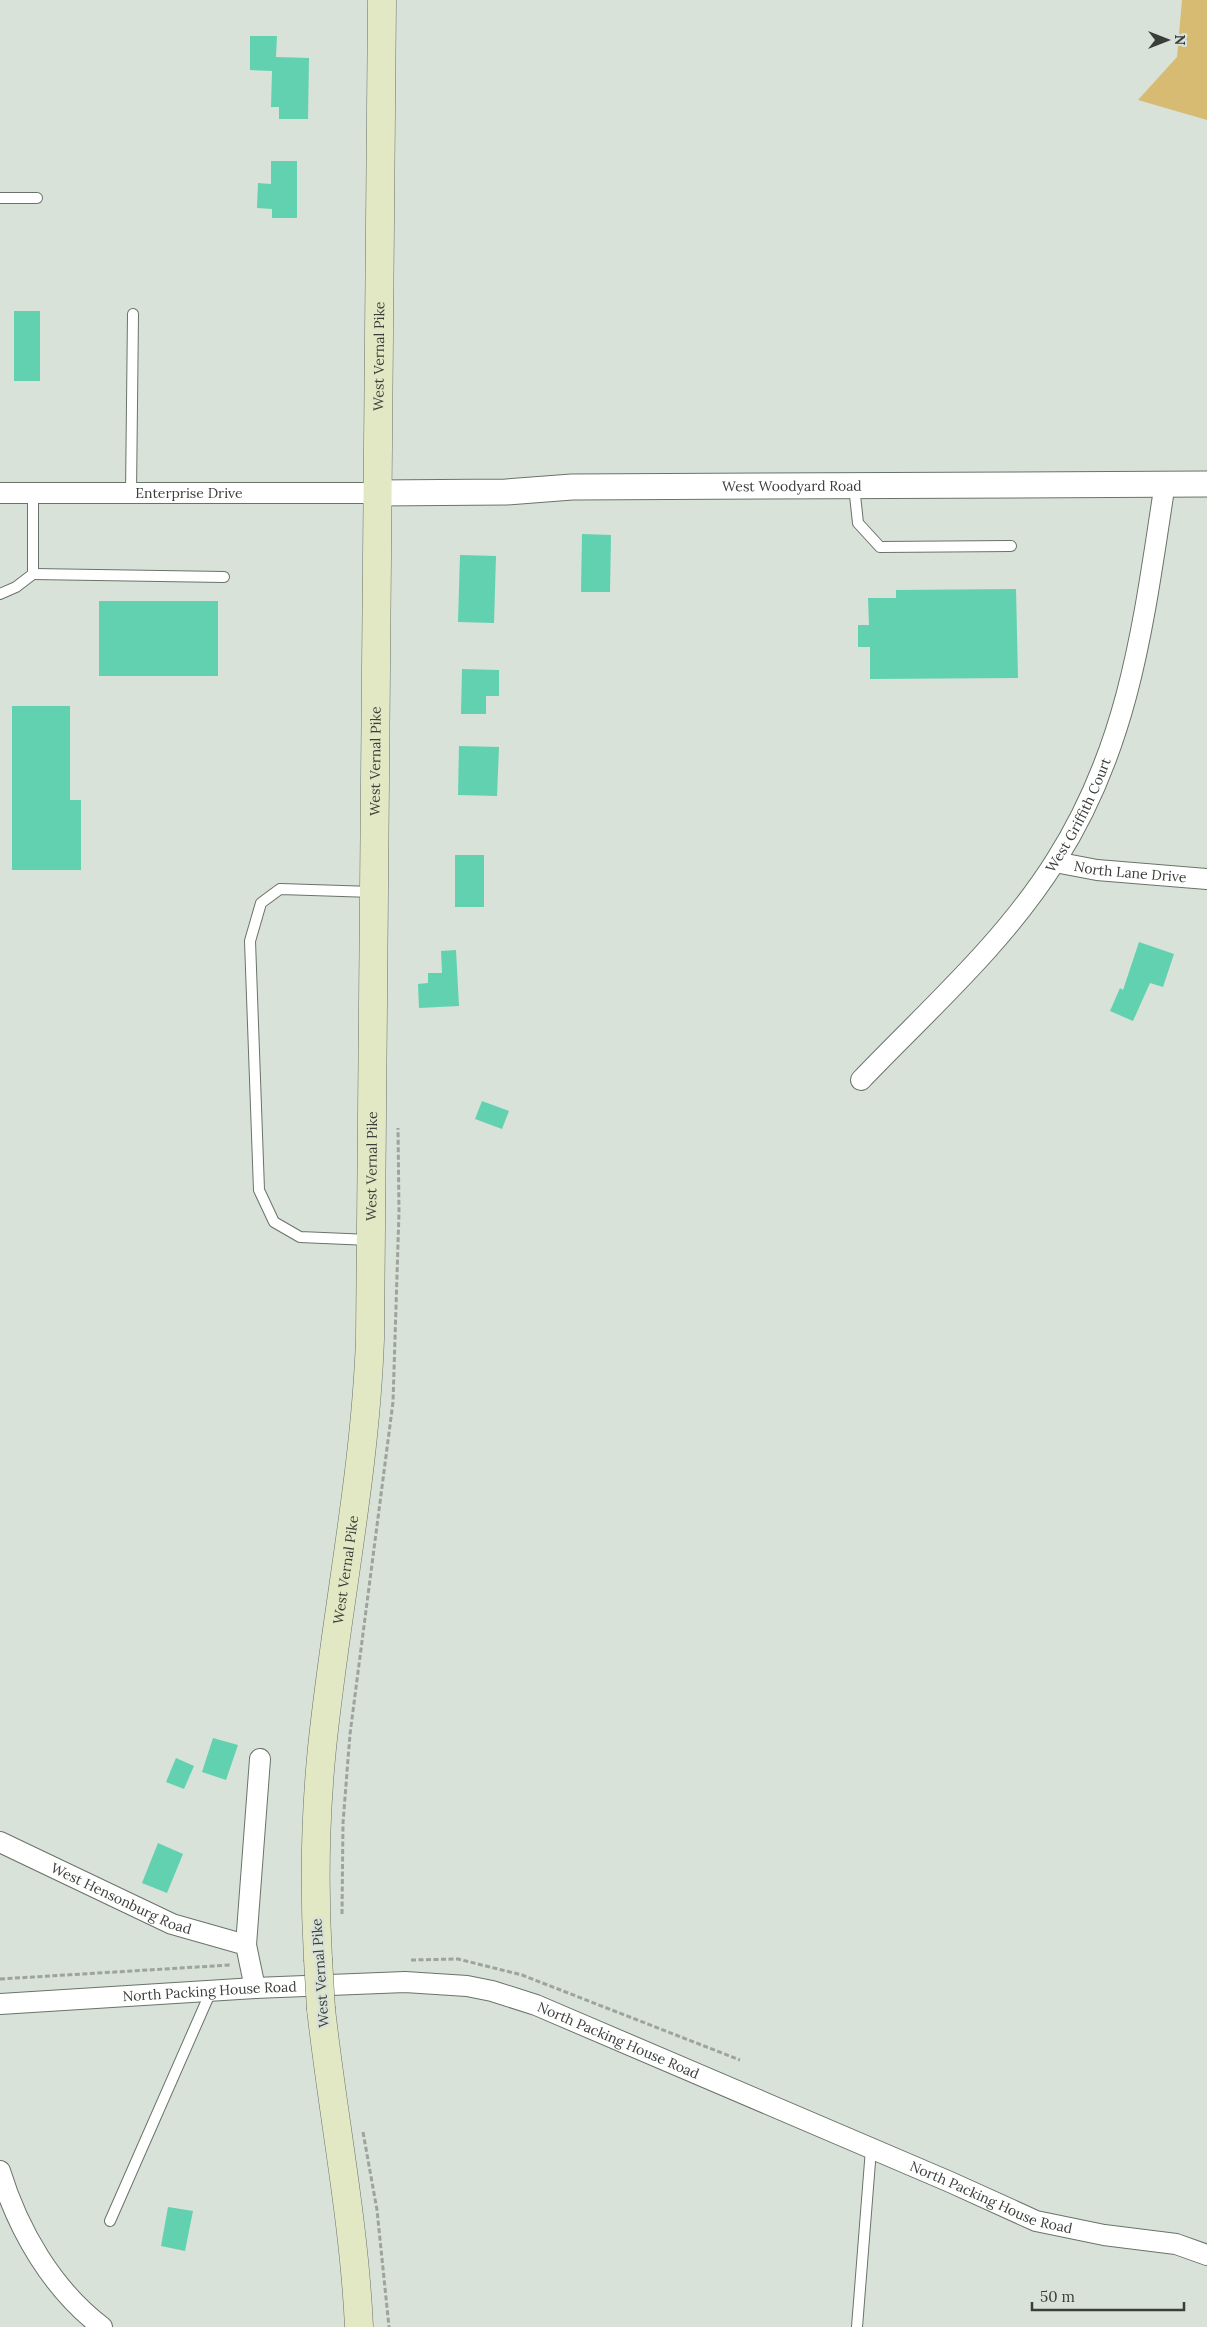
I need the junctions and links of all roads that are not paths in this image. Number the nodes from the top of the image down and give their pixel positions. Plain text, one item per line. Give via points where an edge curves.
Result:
1 (382, 0) edge
2 (0, 198) edge
3 (37, 198) dead end
4 (133, 314) dead end
5 (1165, 483) junction
6 (1207, 484) edge
7 (854, 486) junction
8 (0, 493) edge
9 (33, 493) junction
10 (131, 493) junction
11 (378, 493) junction
12 (1011, 546) dead end
13 (33, 574) junction
14 (224, 577) dead end
15 (0, 594) edge
16 (1055, 862) junction
17 (1207, 879) edge
18 (374, 892) junction
19 (861, 1080) dead end
20 (372, 1240) junction
21 (260, 1759) dead end
22 (0, 1842) edge
23 (246, 1945) junction
24 (254, 1988) junction
25 (211, 1992) junction
26 (0, 2004) edge
27 (871, 2149) junction
28 (0, 2171) edge
29 (110, 2222) dead end
30 (1207, 2255) edge
31 (102, 2327) edge
32 (358, 2327) edge
33 (857, 2327) edge

1 - 11 main road, West Vernal Pike
2 - 3 lane
4 - 10 lane
5 - 6 street, West Woodyard Road
5 - 7 street, West Woodyard Road
5 - 16 street, West Griffith Court via 1131,684 1096,785
7 - 11 street, West Woodyard Road via 572,487 506,492
7 - 12 lane via 858,523 880,547
8 - 9 street, Enterprise Drive
9 - 10 street, Enterprise Drive
9 - 13 lane
10 - 11 street, Enterprise Drive
11 - 18 main road, West Vernal Pike
13 - 14 lane
13 - 15 lane
16 - 17 street, North Lane Drive via 1097,870
16 - 19 street, West Griffith Court via 980,958
18 - 20 main road, West Vernal Pike
18 - 20 lane via 280,889 261,903 250,941 259,1190 274,1222 300,1236
20 - 32 main road, West Vernal Pike, bridge via 370,1358 364,1436 320,1778 316,1874 321,2009 350,2211
21 - 23 street
22 - 23 street, West Hensonburg Road via 172,1924
23 - 24 street
24 - 25 street, North Packing House Road
24 - 27 street, North Packing House Road via 405,1982 492,1991 536,2005
25 - 26 street, North Packing House Road
25 - 29 lane
27 - 30 street, North Packing House Road via 1036,2221 1104,2235 1176,2244
27 - 33 lane
28 - 31 street via 24,2230 44,2266

